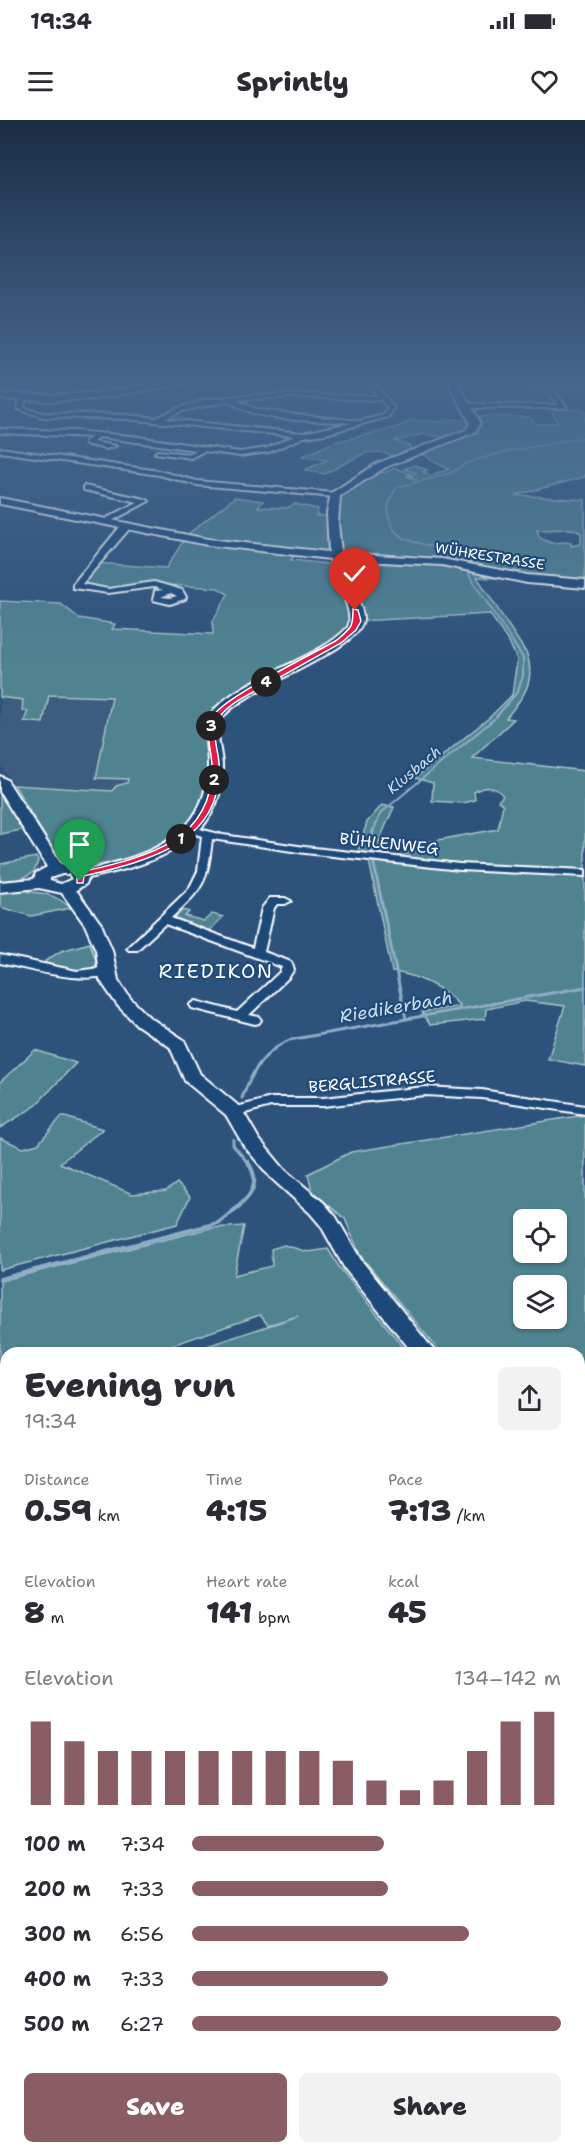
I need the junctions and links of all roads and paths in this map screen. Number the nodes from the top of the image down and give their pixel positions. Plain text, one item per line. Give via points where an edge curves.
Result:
1 (166, 475) edge
2 (366, 475) edge
3 (87, 488) dead end
4 (335, 495) junction
5 (0, 501) edge
6 (106, 522) junction
7 (128, 526) junction
8 (336, 556) junction
9 (585, 584) edge
10 (171, 591) dead end
11 (0, 780) edge
12 (199, 832) junction
13 (56, 869) junction
14 (585, 873) edge
15 (80, 875) junction
16 (42, 882) junction
17 (0, 887) edge
18 (66, 888) junction
19 (285, 901) dead end
20 (165, 920) junction
21 (133, 948) dead end
22 (258, 952) junction
23 (0, 959) edge
24 (107, 971) junction
25 (196, 1005) dead end
26 (239, 1017) junction
27 (255, 1020) dead end
28 (585, 1110) edge
29 (234, 1112) junction
30 (420, 1347) edge

1 - 4 street via 197,483
2 - 4 street
3 - 6 street via 145,501
4 - 8 street
5 - 6 street, WÜHRESTRASSE
6 - 7 street, WÜHRESTRASSE
7 - 8 street, WÜHRESTRASSE via 219,544
7 - 10 street via 76,586 108,591 154,584
8 - 9 street, WÜHRESTRASSE via 442,562 527,579
8 - 12 street via 357,616 354,628 328,648 234,700 217,714 210,729 215,765 212,802
11 - 13 street
12 - 14 street, BÜHLENWEG via 305,850 447,866
12 - 15 street via 146,857
12 - 20 street via 200,880
13 - 15 street
13 - 16 street via 45,873
15 - 18 street via 80,881
16 - 17 street
16 - 18 street
18 - 24 street via 93,924 104,950
19 - 22 street via 274,900 268,908
20 - 21 street
20 - 22 street
22 - 26 street via 282,961 288,969
23 - 24 street via 77,975
24 - 29 street via 113,988 127,1006 174,1040 192,1077
25 - 26 street
26 - 27 street
28 - 29 street, BERGLISTRASSE via 482,1094 425,1091 323,1102 271,1102
29 - 30 street via 278,1174 329,1222 353,1264

